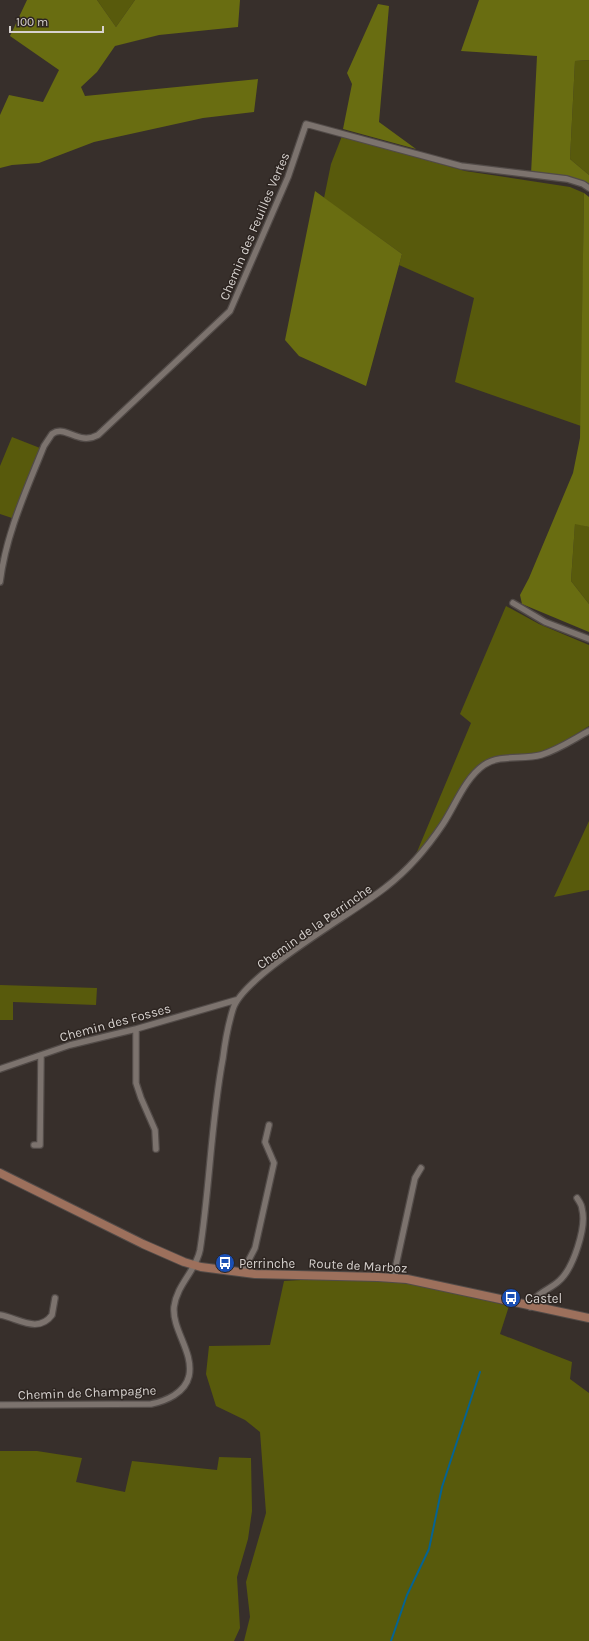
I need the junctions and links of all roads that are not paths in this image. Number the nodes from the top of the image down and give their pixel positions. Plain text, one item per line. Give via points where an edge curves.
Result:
1 (589, 188) edge
2 (0, 582) edge
3 (513, 603) dead end
4 (589, 639) edge
5 (589, 731) edge
6 (236, 1000) junction
7 (136, 1030) junction
8 (41, 1056) junction
9 (0, 1069) edge
10 (269, 1125) dead end
11 (34, 1145) dead end
12 (156, 1149) dead end
13 (421, 1168) dead end
14 (0, 1173) edge
15 (577, 1198) dead end
16 (195, 1265) junction
17 (242, 1273) junction
18 (395, 1278) junction
19 (55, 1298) dead end
20 (530, 1307) junction
21 (0, 1315) edge
22 (589, 1318) edge
23 (0, 1405) edge

1 - 2 street, Chemin des Feuilles Vertes via 567,179 461,166 306,124 285,184 230,311 98,436 85,440 60,431 52,434 44,446 11,528 3,555
3 - 4 street via 545,622
5 - 6 street, Chemin de la Perrinche via 546,753 496,760 480,768 428,845 398,878 294,950
6 - 7 street, Chemin des Fosses
6 - 16 street via 227,1032 214,1108 200,1247
7 - 8 street, Chemin des Fosses via 70,1045
7 - 12 street via 136,1082 155,1130
8 - 9 street, Chemin des Fosses
8 - 11 street via 40,1145
10 - 17 street via 265,1142 274,1163 255,1248
13 - 18 street via 415,1178
14 - 16 main road, Route de Marboz via 143,1244
15 - 20 street via 582,1208 583,1220 575,1255 561,1280 540,1292
16 - 17 main road, Route de Marboz
16 - 23 street, Chemin de Champagne via 181,1285 174,1308 175,1320 190,1368 186,1382 175,1394 151,1404
17 - 18 main road, Route de Marboz
18 - 20 main road, Route de Marboz via 443,1286
19 - 21 street via 52,1315 40,1324 30,1324
20 - 22 main road, Route de Marboz

